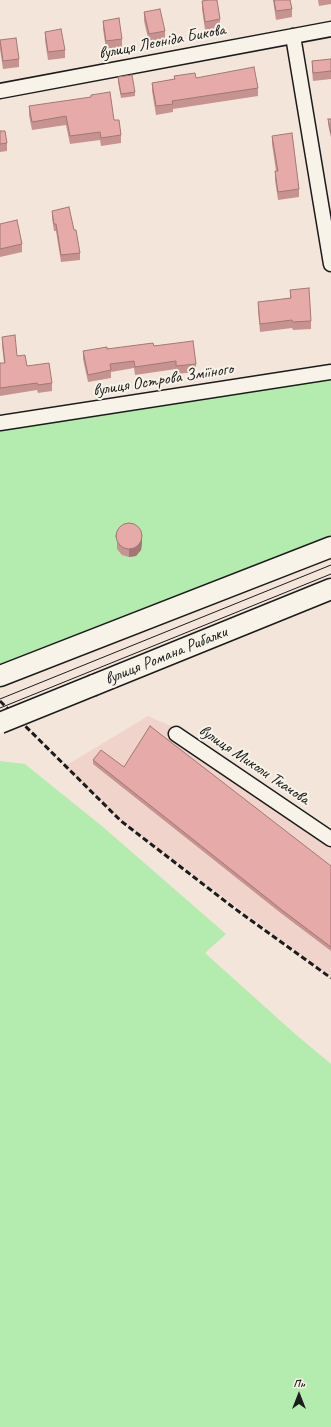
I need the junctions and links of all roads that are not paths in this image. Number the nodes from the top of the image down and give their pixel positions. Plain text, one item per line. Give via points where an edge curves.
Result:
1 (331, 29) edge
2 (293, 36) junction
3 (0, 91) edge
4 (331, 264) edge
5 (331, 372) edge
6 (0, 423) edge
7 (331, 547) edge
8 (331, 589) edge
9 (0, 676) edge
10 (0, 723) edge
11 (176, 734) dead end
12 (331, 839) edge

1 - 2 street, вулиця Леоніда Бикова
2 - 3 street, вулиця Леоніда Бикова
2 - 4 street
5 - 6 street, вулиця Острова Зміїного
7 - 9 main road
8 - 10 main road, вулиця Романа Рибалки, bridge
11 - 12 street, вулиця Миколи Ткачова

